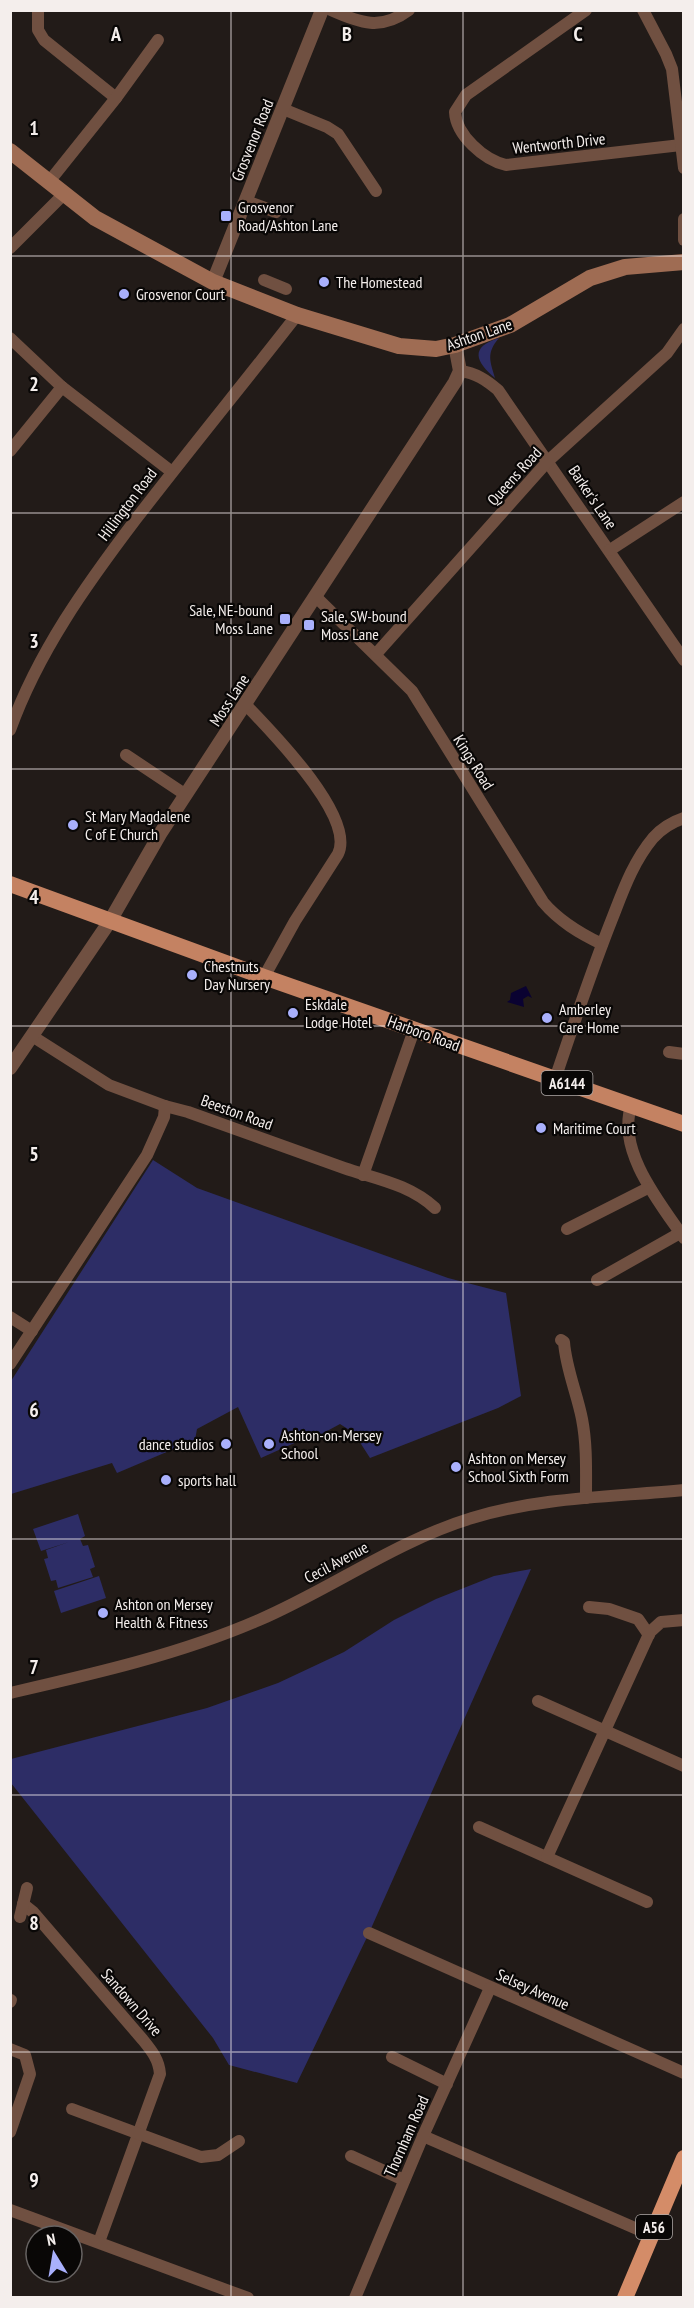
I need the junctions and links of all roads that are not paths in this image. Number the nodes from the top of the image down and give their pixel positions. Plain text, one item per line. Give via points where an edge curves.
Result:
1 (38, 10) edge
2 (322, 10) edge
3 (331, 10) edge
4 (409, 10) edge
5 (586, 10) edge
6 (643, 10) edge
7 (158, 40) dead end
8 (116, 98) junction
9 (283, 109) junction
10 (681, 145) junction
11 (10, 152) edge
12 (684, 168) edge
13 (48, 183) junction
14 (376, 191) dead end
15 (63, 195) junction
16 (246, 201) junction
17 (276, 212) dead end
18 (684, 219) edge
19 (684, 240) edge
20 (10, 248) edge
21 (684, 262) edge
22 (213, 282) junction
23 (286, 289) dead end
24 (267, 303) junction
25 (297, 315) junction
26 (684, 328) edge
27 (10, 338) edge
28 (455, 345) junction
29 (460, 371) junction
30 (62, 387) junction
31 (10, 451) edge
32 (548, 461) junction
33 (172, 472) junction
34 (684, 502) edge
35 (609, 550) junction
36 (316, 597) junction
37 (376, 654) junction
38 (684, 660) edge
39 (246, 705) junction
40 (10, 730) edge
41 (126, 755) dead end
42 (186, 795) junction
43 (684, 818) edge
44 (10, 884) edge
45 (110, 921) junction
46 (602, 944) junction
47 (264, 977) junction
48 (414, 1030) junction
49 (32, 1036) junction
50 (669, 1052) dead end
51 (684, 1054) edge
52 (10, 1068) edge
53 (555, 1079) junction
54 (165, 1106) junction
55 (631, 1106) junction
56 (684, 1124) edge
57 (363, 1175) junction
58 (648, 1188) junction
59 (435, 1208) dead end
60 (567, 1229) dead end
61 (682, 1235) edge
62 (597, 1280) dead end
63 (10, 1317) edge
64 (32, 1331) junction
65 (566, 1342) dead end
66 (10, 1364) edge
67 (684, 1490) edge
68 (586, 1498) junction
69 (589, 1607) dead end
70 (684, 1620) edge
71 (649, 1635) junction
72 (10, 1693) edge
73 (538, 1701) dead end
74 (605, 1731) junction
75 (684, 1766) edge
76 (479, 1827) dead end
77 (547, 1857) junction
78 (27, 1888) dead end
79 (647, 1902) dead end
80 (369, 1933) dead end
81 (489, 1988) junction
82 (10, 2049) edge
83 (392, 2057) dead end
84 (684, 2073) edge
85 (447, 2084) junction
86 (72, 2109) dead end
87 (10, 2132) edge
88 (138, 2135) junction
89 (423, 2136) junction
90 (239, 2141) dead end
91 (351, 2156) dead end
92 (684, 2158) edge
93 (404, 2180) junction
94 (10, 2210) edge
95 (651, 2235) junction
96 (99, 2242) junction
97 (214, 2292) edge
98 (248, 2298) edge
99 (355, 2298) edge
100 (625, 2298) edge

1 - 8 street via 38,30 44,40
2 - 9 street, Grosvenor Road
3 - 4 street via 371,24 393,20
5 - 10 street, Wentworth Drive via 466,95 455,112 461,132 491,160 506,165
6 - 10 street via 672,69
7 - 8 street
8 - 13 street
9 - 14 street via 338,134
9 - 16 street, Grosvenor Road
10 - 12 street
11 - 13 main road, Ashton Lane
13 - 15 main road, Ashton Lane
15 - 20 street
15 - 22 main road, Ashton Lane via 114,229
16 - 17 street
16 - 22 street, Grosvenor Road
18 - 19 street
21 - 28 main road, Ashton Lane via 626,267 590,278 510,325
22 - 24 main road, Ashton Lane
23 - 24 street via 269,282
24 - 25 main road, Ashton Lane
25 - 28 main road, Ashton Lane via 399,346 436,349
25 - 33 street, Hillington Road
26 - 32 street, Queens Road via 667,353
27 - 30 street
28 - 29 street
29 - 32 street, Barker's Lane via 472,372 498,390
29 - 36 street, Moss Lane
30 - 31 street
30 - 33 street
32 - 35 street, Barker's Lane
32 - 37 street, Queens Road
33 - 40 street, Hillington Road via 86,584 34,675
34 - 35 street
35 - 38 street, Barker's Lane
36 - 37 street, Kings Road
36 - 39 street, Moss Lane
37 - 46 street, Kings Road via 412,691 543,902 553,914
39 - 42 street, Moss Lane
39 - 47 street via 301,765 342,837 338,854
41 - 42 street
42 - 45 street, Moss Lane
43 - 46 street via 661,830 642,854
44 - 45 main road, Harboro Road / A6144
45 - 47 main road, Harboro Road / A6144
45 - 49 street, Moss Lane
46 - 53 street
47 - 48 main road, Harboro Road / A6144
48 - 53 main road, Harboro Road / A6144
48 - 57 street
49 - 52 street, Moss Lane
49 - 54 street, Beeston Road via 109,1085
50 - 51 street
53 - 55 main road, Harboro Road / A6144
54 - 57 street, Beeston Road
54 - 64 street via 147,1155
55 - 56 main road, A6144
55 - 58 street via 627,1131
57 - 59 street, Beeston Road via 413,1191
58 - 60 street
58 - 61 street
61 - 62 street
63 - 64 street
64 - 66 street
65 - 68 street via 567,1365 587,1455
67 - 68 street, Cecil Avenue
68 - 72 street, Cecil Avenue via 516,1506 445,1526 260,1620 84,1676
69 - 71 street via 638,1619
70 - 71 street via 654,1626
71 - 74 street
73 - 74 street
74 - 75 street
74 - 77 street
76 - 77 street
77 - 79 street
78 - 88 street, Sandown Drive via 21,1910 33,1912 156,2058 160,2074
80 - 81 street, Selsey Avenue
81 - 84 street, Selsey Avenue
81 - 85 street, Thornham Road
82 - 87 street via 25,2055 30,2074
83 - 85 street
85 - 89 street, Thornham Road
86 - 88 street
88 - 90 street via 201,2157 218,2155
88 - 96 street, Sandown Drive
89 - 93 street, Thornham Road
89 - 95 street
91 - 93 street
92 - 95 highway, A56
93 - 99 street, Thornham Road
94 - 96 street
95 - 100 highway, A56
96 - 97 street
97 - 98 street

